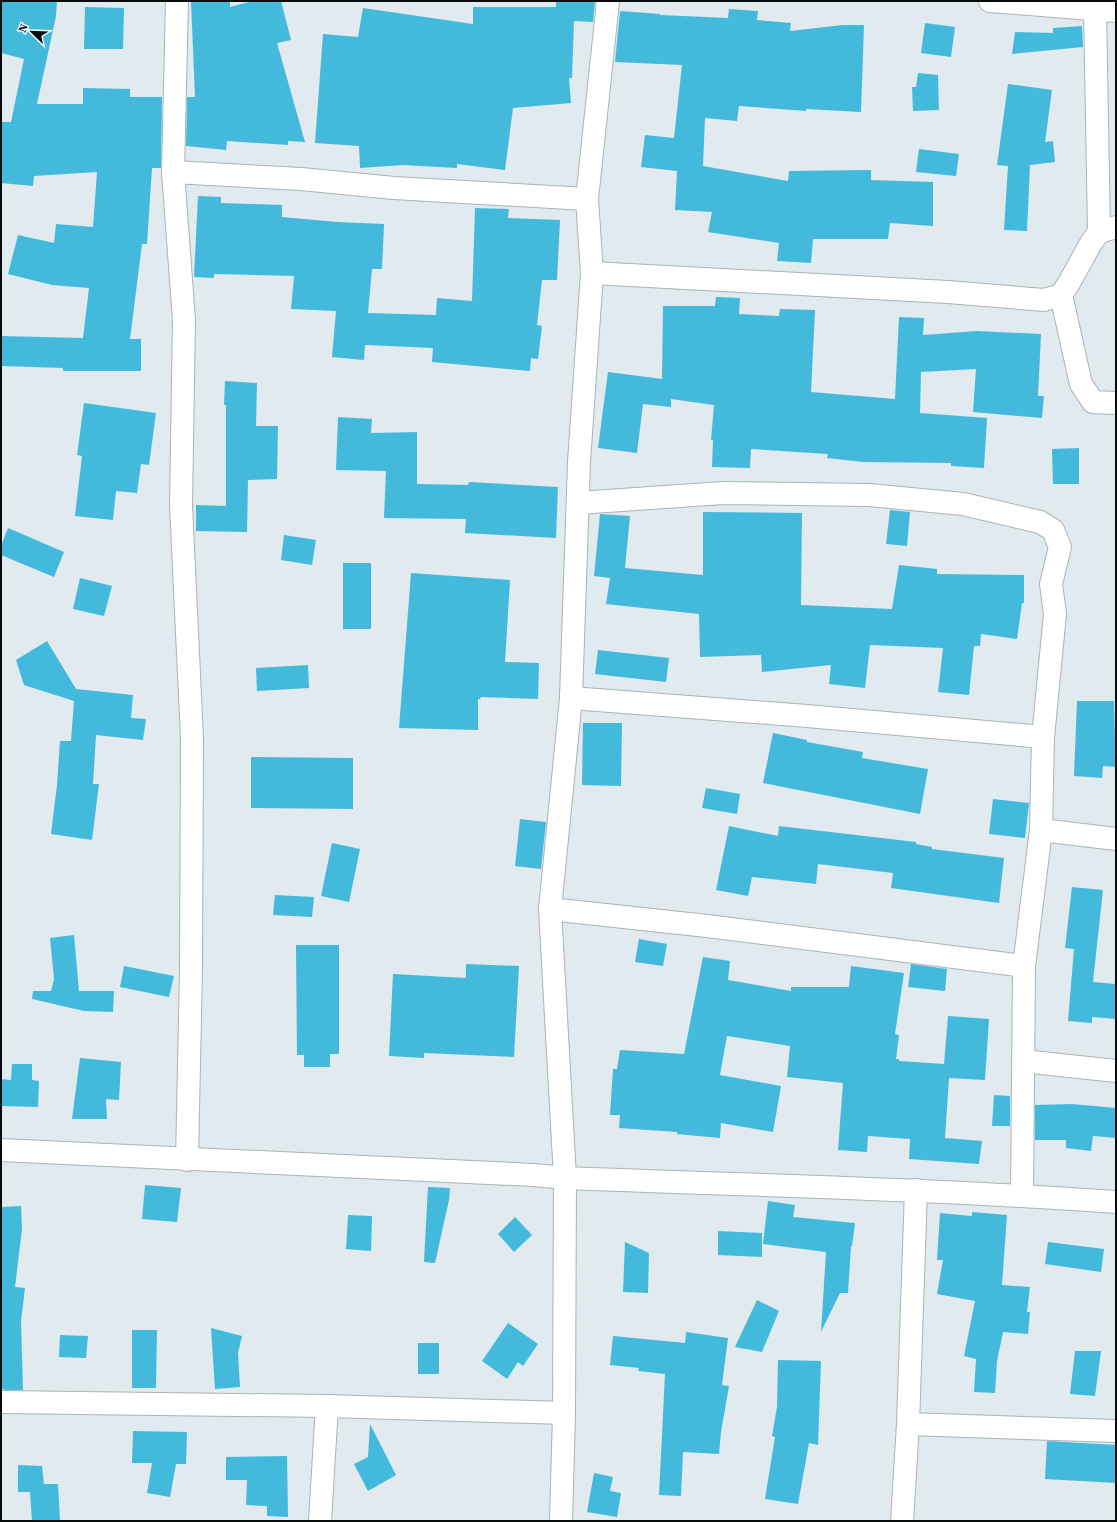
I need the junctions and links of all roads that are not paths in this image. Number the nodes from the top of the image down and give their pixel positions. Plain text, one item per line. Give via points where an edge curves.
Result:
1 (178, 1) edge
2 (608, 1) edge
3 (990, 1) edge
4 (1106, 10) edge
5 (174, 172) junction
6 (587, 199) junction
7 (1108, 229) edge
8 (592, 273) junction
9 (1061, 295) junction
10 (1116, 404) edge
11 (578, 503) junction
12 (571, 698) junction
13 (1043, 737) junction
14 (1041, 830) junction
15 (1116, 839) edge
16 (550, 909) junction
17 (1024, 966) junction
18 (1023, 1061) junction
19 (1116, 1071) edge
20 (1, 1150) edge
21 (188, 1160) junction
22 (564, 1178) junction
23 (916, 1190) junction
24 (1022, 1195) junction
25 (1116, 1202) edge
26 (1, 1402) edge
27 (327, 1406) junction
28 (564, 1413) junction
29 (908, 1424) junction
30 (1116, 1430) edge
31 (320, 1521) edge
32 (561, 1521) edge
33 (902, 1521) edge

1 - 5 street
2 - 6 street
3 - 4 street
4 - 7 street
5 - 6 street
5 - 21 street via 184,320 182,505 192,738
6 - 8 street
7 - 9 street via 1091,243
8 - 9 street via 940,291 1044,300
8 - 11 street
9 - 10 street via 1081,384 1093,402
11 - 12 street
11 - 13 street via 723,493 870,494 963,504 1040,522 1053,530 1060,547 1051,584 1056,614
12 - 13 street
12 - 16 street
13 - 14 street
14 - 15 street
14 - 17 street
16 - 17 street
16 - 22 street
17 - 18 street
18 - 19 street
18 - 24 street
20 - 21 street
21 - 22 street
22 - 23 street
22 - 28 street
23 - 24 street
23 - 29 street
24 - 25 street
26 - 27 street
27 - 28 street
27 - 31 street
28 - 32 street
29 - 30 street
29 - 33 street

